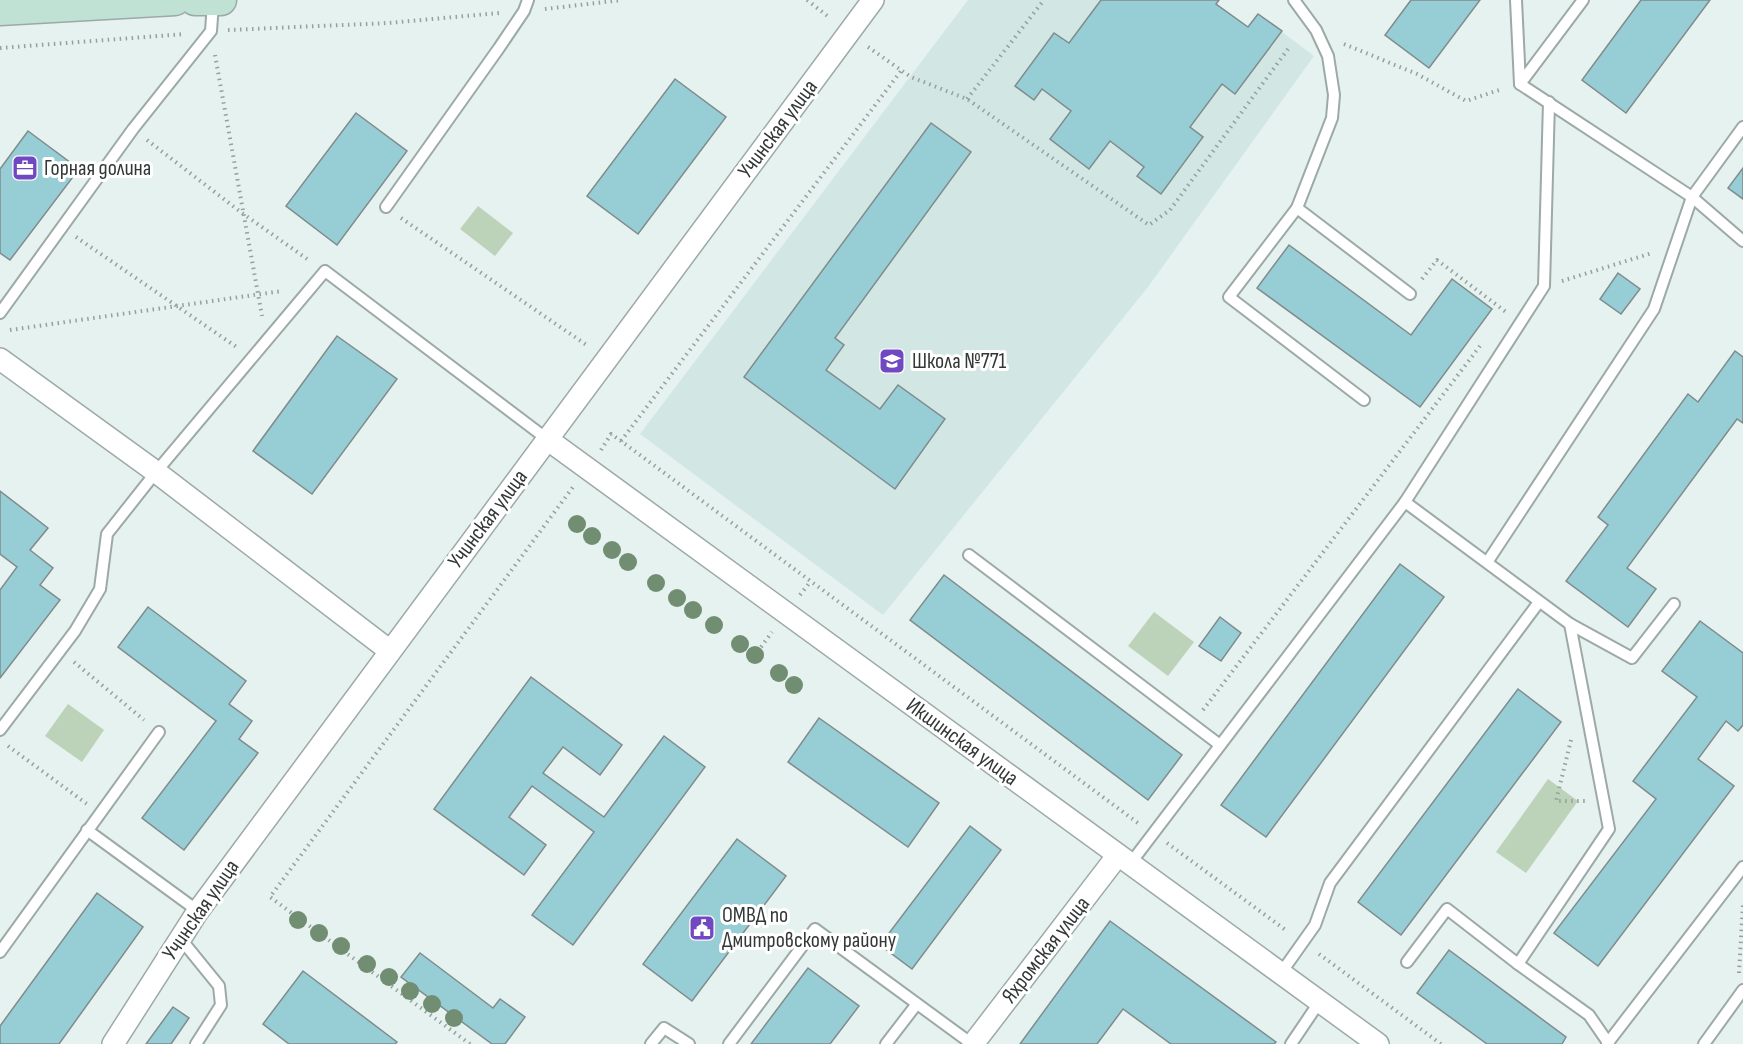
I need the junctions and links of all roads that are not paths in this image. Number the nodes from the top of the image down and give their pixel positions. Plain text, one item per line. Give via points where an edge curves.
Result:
1 (176, 0) edge
2 (195, 0) edge
3 (213, 0) edge
4 (220, 0) edge
5 (528, 0) edge
6 (873, 0) edge
7 (1294, 0) edge
8 (1516, 0) edge
9 (1583, 0) edge
10 (0, 10) edge
11 (1520, 84) junction
12 (1549, 102) junction
13 (1743, 127) edge
14 (1692, 197) junction
15 (386, 207) road end
16 (1297, 208) junction
17 (1743, 241) edge
18 (1410, 294) road end
19 (0, 313) edge
20 (0, 359) edge
21 (1364, 400) dead end
22 (547, 439) junction
23 (156, 472) junction
24 (1405, 502) junction
25 (969, 555) dead end
26 (1488, 561) junction
27 (1539, 602) junction
28 (1674, 604) dead end
29 (1570, 624) junction
30 (390, 651) junction
31 (0, 730) edge
32 (159, 732) road end
33 (1220, 745) junction
34 (87, 830) junction
35 (1124, 860) junction
36 (1743, 867) edge
37 (198, 911) junction
38 (180, 938) junction
39 (0, 951) edge
40 (1407, 962) dead end
41 (1518, 964) junction
42 (1281, 973) junction
43 (1740, 994) edge
44 (1320, 1001) junction
45 (916, 1005) junction
46 (113, 1044) edge
47 (196, 1044) edge
48 (651, 1044) edge
49 (689, 1044) edge
50 (729, 1044) edge
51 (886, 1044) edge
52 (972, 1044) edge
53 (1291, 1044) edge
54 (1378, 1044) edge
55 (1608, 1044) edge
56 (1704, 1044) edge

1 - 10 street
2 - 3 street
3 - 4 street
3 - 19 lane via 211,31 60,226
5 - 15 lane
6 - 22 street, Учинская улица
7 - 16 lane via 1316,30 1332,75 1332,118
8 - 11 lane
9 - 11 lane
11 - 12 lane
12 - 14 lane
12 - 24 lane via 1544,286
13 - 14 lane
14 - 17 lane
14 - 26 lane via 1654,309
16 - 18 lane
16 - 21 lane via 1229,297
20 - 23 street
22 - 23 lane via 325,271
22 - 30 street, Учинская улица
22 - 35 street, Икшинская улица
23 - 30 street
23 - 31 lane via 107,534 100,589 60,651
24 - 26 lane
24 - 33 lane
25 - 33 lane
26 - 27 lane
27 - 29 lane
27 - 42 lane via 1330,883 1315,925
28 - 29 lane via 1632,658
29 - 41 lane via 1610,829
30 - 37 street, Учинская улица
32 - 34 lane
33 - 35 lane
34 - 37 lane
34 - 39 lane
35 - 42 street, Икшинская улица
35 - 52 street, Яхромская улица
36 - 55 lane
37 - 38 street, Учинская улица
38 - 46 street, Учинская улица
38 - 47 lane via 219,986 221,1005
40 - 41 lane via 1447,909
41 - 55 lane via 1589,1015
42 - 44 street, Икшинская улица
43 - 56 lane
44 - 53 lane
44 - 54 street, Икшинская улица
45 - 50 lane via 815,929
45 - 51 lane
45 - 52 lane
48 - 49 lane via 664,1028

